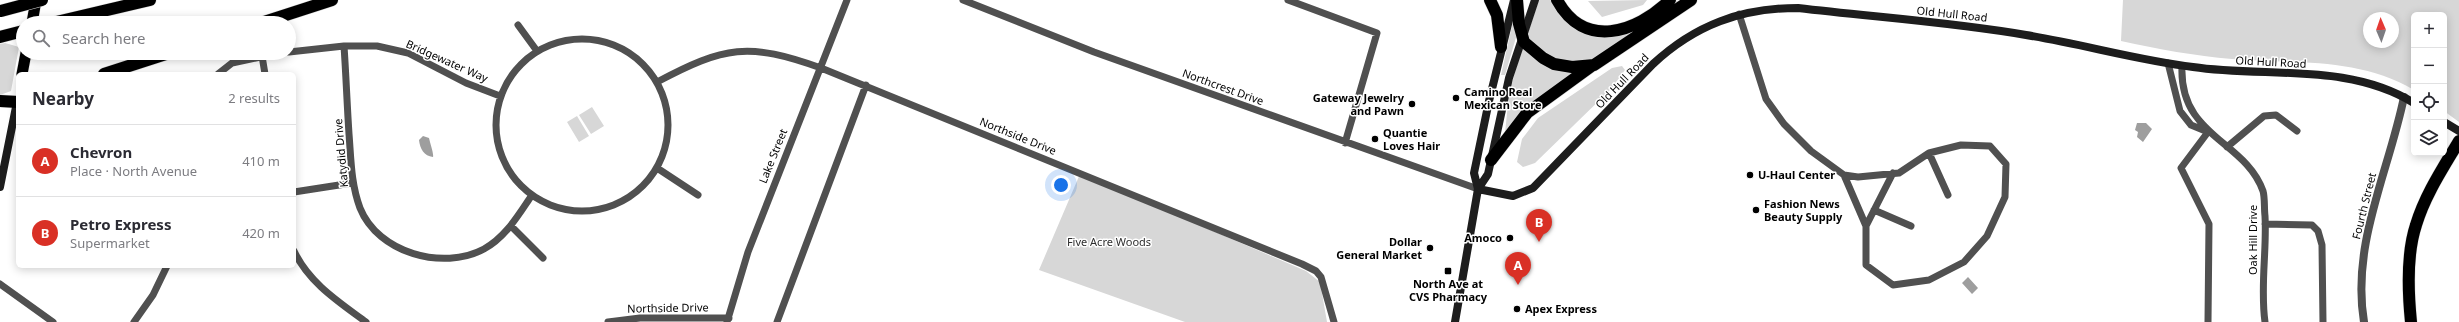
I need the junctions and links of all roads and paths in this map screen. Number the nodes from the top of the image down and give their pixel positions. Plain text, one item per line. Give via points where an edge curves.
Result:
1 (36, 0) edge
2 (42, 0) edge
3 (150, 0) edge
4 (332, 0) edge
5 (846, 0) edge
6 (963, 0) edge
7 (1288, 0) edge
8 (1490, 0) edge
9 (1515, 0) edge
10 (1535, 0) edge
11 (1557, 0) edge
12 (1670, 0) edge
13 (1691, 0) edge
14 (0, 11) edge
15 (1739, 14) junction
16 (33, 16) edge
17 (77, 16) edge
18 (283, 16) edge
19 (518, 25) dead end
20 (16, 33) edge
21 (2, 37) edge
22 (1521, 37) junction
23 (344, 46) junction
24 (1501, 47) junction
25 (296, 51) edge
26 (537, 51) junction
27 (25, 60) edge
28 (147, 60) edge
29 (245, 60) edge
30 (263, 60) edge
31 (2168, 63) junction
32 (1594, 64) junction
33 (2182, 66) junction
34 (821, 68) junction
35 (22, 72) edge
36 (110, 72) edge
37 (221, 72) edge
38 (266, 72) edge
39 (657, 82) junction
40 (866, 85) junction
41 (500, 96) junction
42 (2404, 97) junction
43 (16, 100) edge
44 (0, 101) edge
45 (2411, 101) edge
46 (16, 109) edge
47 (2447, 124) edge
48 (2297, 131) dead end
49 (2459, 131) edge
50 (2208, 132) junction
51 (2459, 141) edge
52 (1346, 143) junction
53 (2226, 147) junction
54 (1930, 153) junction
55 (1491, 160) junction
56 (657, 168) junction
57 (1893, 173) junction
58 (1844, 175) junction
59 (0, 183) edge
60 (352, 183) junction
61 (1478, 189) junction
62 (296, 192) edge
63 (532, 195) junction
64 (698, 195) dead end
65 (1948, 195) dead end
66 (1874, 210) junction
67 (2265, 224) junction
68 (511, 226) junction
69 (1866, 226) junction
70 (1911, 226) dead end
71 (296, 255) edge
72 (544, 258) dead end
73 (166, 268) edge
74 (0, 284) edge
75 (728, 320) edge
76 (53, 322) edge
77 (134, 322) edge
78 (366, 322) edge
79 (608, 322) edge
80 (777, 322) edge
81 (1334, 322) edge
82 (1455, 322) edge
83 (2208, 322) edge
84 (2265, 322) edge
85 (2323, 322) edge
86 (2364, 322) edge
87 (2411, 322) edge

1 - 16 highway
2 - 14 highway, bridge
3 - 17 highway
4 - 18 highway
5 - 34 street, Lake Street
6 - 52 street, Northcrest Drive via 1094,52
7 - 52 street via 1377,33
8 - 24 highway via 1498,15
9 - 22 highway
9 - 24 main road
10 - 22 main road
11 - 12 highway via 1574,22 1591,30 1609,32 1630,27 1649,17
13 - 32 highway
15 - 31 main road, Old Hull Road via 1798,8 2006,32
15 - 58 street via 1766,99 1784,124 1811,151
15 - 61 main road, Old Hull Road via 1698,30 1667,51 1533,188 1513,196
19 - 26 street
20 - 21 highway
22 - 32 highway via 1533,50 1554,64
22 - 55 main road
23 - 25 street, Bridgewater Way
23 - 41 street, Bridgewater Way via 377,46 408,53 466,83
23 - 60 street, Katydid Drive
24 - 61 main road via 1474,173
26 - 39 street via 569,40 590,39 617,46 640,60
26 - 41 street via 520,64 506,82
27 - 35 highway
28 - 36 highway
29 - 37 street via 232,63
30 - 38 street
31 - 33 main road, Old Hull Road
31 - 50 street, Oak Hill Drive via 2180,111 2190,125
32 - 55 highway via 1527,113
33 - 42 main road, Old Hull Road via 2218,71 2294,73 2351,79 2375,85
33 - 50 street, Oak Hill Drive via 2186,98
34 - 39 street, Northside Drive via 786,56 737,50 696,61
34 - 40 street, Northside Drive
34 - 75 street, Lake Street via 748,252
39 - 56 street via 667,106 668,132
40 - 80 street
40 - 81 street, Northside Drive via 1316,271 1321,278
41 - 63 street via 495,121 498,147 508,170
42 - 45 main road, Old Hull Road
42 - 86 street, Fourth Street via 2367,236 2362,267
43 - 44 highway
46 - 59 main road
47 - 49 main road
48 - 53 street via 2276,115 2264,116
50 - 53 street, Oak Hill Drive
50 - 83 street via 2181,168 2209,224
51 - 87 highway via 2440,172 2415,227 2409,282
52 - 61 street, Northcrest Drive
53 - 67 street, Oak Hill Drive via 2253,173 2260,186 2263,192
54 - 57 street via 1899,173
54 - 65 street
54 - 69 street via 1961,145 1990,146 2006,164 2005,197 1987,236 1964,262 1929,280 1893,285 1866,265
55 - 61 main road via 1488,174
56 - 63 street via 642,187 623,200 600,209 576,210 553,206
56 - 64 street
57 - 58 street via 1858,177
57 - 66 street
58 - 69 street
60 - 62 street
60 - 68 street, Katydid Drive via 361,209 375,230 397,247 422,258 460,258 485,249
61 - 82 main road
63 - 68 street, Katydid Drive
66 - 69 street
66 - 70 street
67 - 84 street, Oak Hill Drive
67 - 85 street via 2312,225 2318,231 2322,245
68 - 72 street
71 - 78 street via 322,289
73 - 77 street via 153,295
74 - 76 street
75 - 79 street, Northside Drive via 640,318

